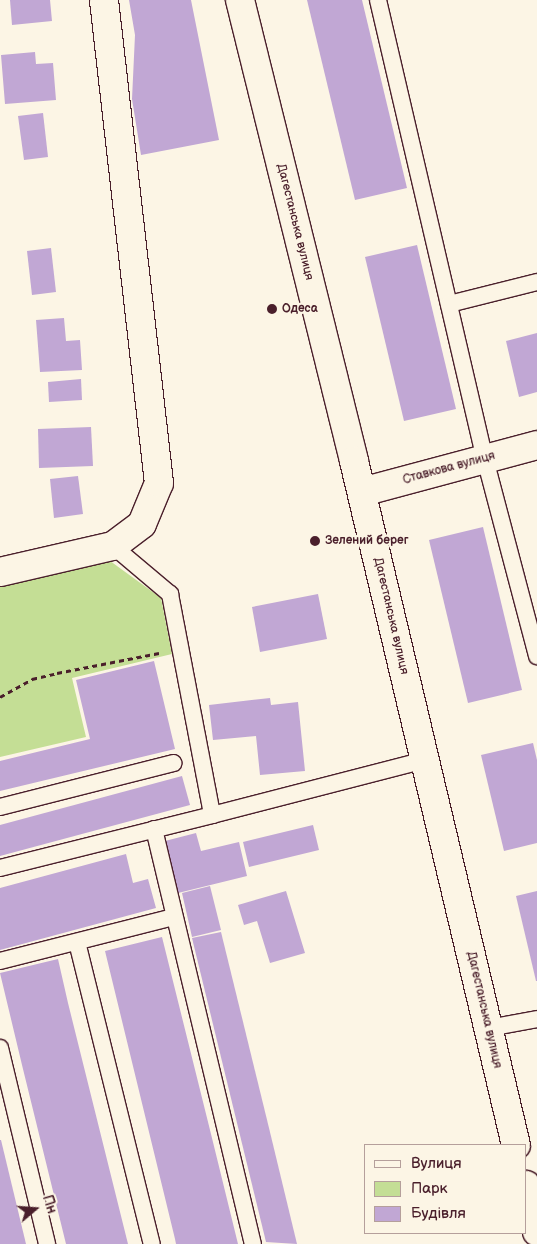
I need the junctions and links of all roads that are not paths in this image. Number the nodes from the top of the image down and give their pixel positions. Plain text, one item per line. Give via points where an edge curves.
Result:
1 (104, 0) edge
2 (240, 0) edge
3 (378, 0) edge
4 (537, 282) edge
5 (448, 304) junction
6 (537, 445) edge
7 (485, 459) junction
8 (362, 492) junction
9 (113, 546) junction
10 (0, 572) edge
11 (531, 600) edge
12 (537, 656) edge
13 (425, 760) junction
14 (174, 763) dead end
15 (0, 807) edge
16 (212, 815) junction
17 (154, 829) junction
18 (0, 868) edge
19 (174, 917) junction
20 (77, 942) junction
21 (0, 961) edge
22 (537, 1019) edge
23 (489, 1028) junction
24 (0, 1048) edge
25 (516, 1144) edge
26 (527, 1189) edge
27 (537, 1232) edge
28 (47, 1244) edge
29 (152, 1244) edge
30 (253, 1244) edge

1 - 9 street via 159,483 142,524
2 - 8 street, Дагестанська вулиця
3 - 5 lane
4 - 5 lane
5 - 7 lane
6 - 7 street, Ставкова вулиця
7 - 8 street, Ставкова вулиця
7 - 11 lane
8 - 13 street, Дагестанська вулиця
9 - 10 street
9 - 16 lane via 170,594
11 - 12 lane
13 - 16 lane
13 - 23 street, Дагестанська вулиця
14 - 15 lane
16 - 17 lane
17 - 18 lane
17 - 19 lane
19 - 20 lane
19 - 30 lane
20 - 21 lane
20 - 29 lane
22 - 23 lane
23 - 25 street, Дагестанська вулиця
24 - 28 lane
26 - 27 street

